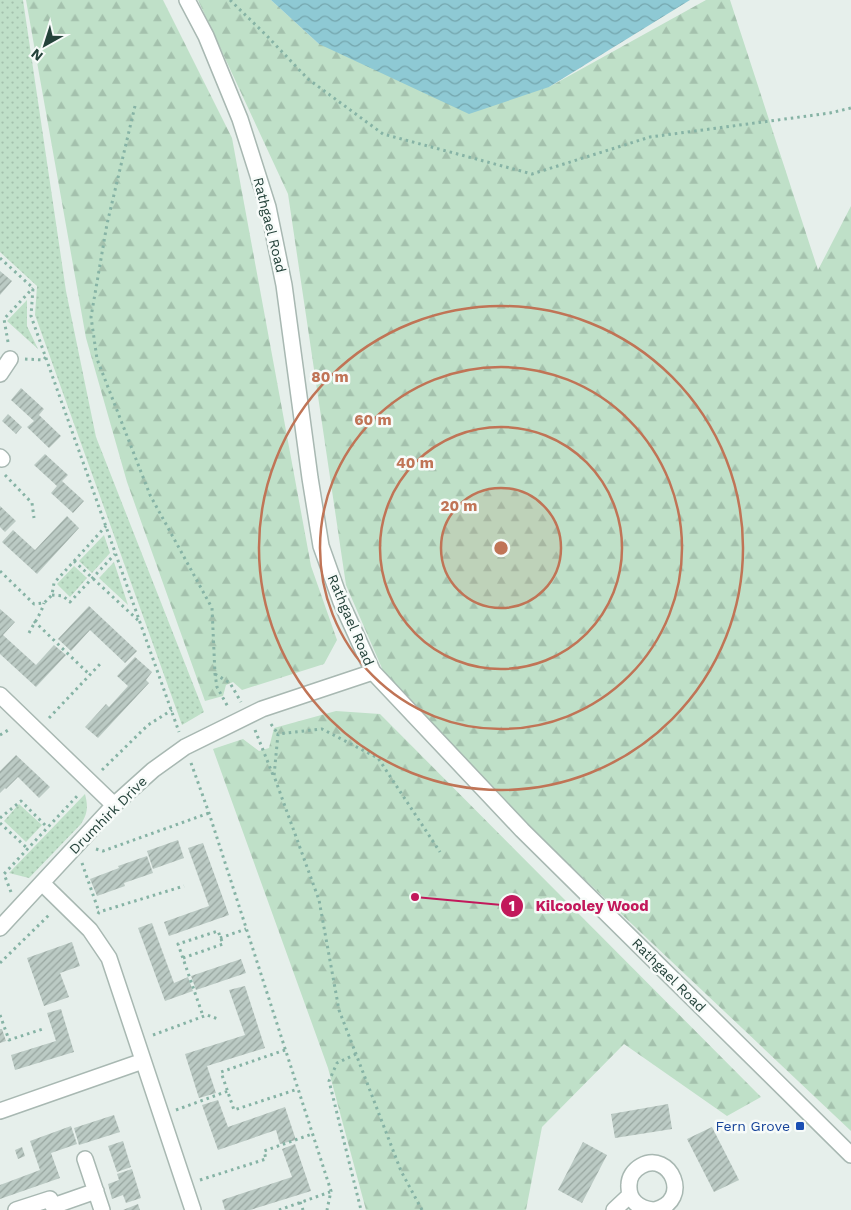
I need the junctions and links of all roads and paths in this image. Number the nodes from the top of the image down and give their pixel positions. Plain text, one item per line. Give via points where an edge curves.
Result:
1 (187, 0) edge
2 (230, 0) edge
3 (135, 106) dead end
4 (851, 108) edge
5 (0, 258) edge
6 (33, 288) junction
7 (10, 359) joint
8 (0, 374) edge
9 (1, 458) edge
10 (34, 518) dead end
11 (106, 526) junction
12 (116, 554) junction
13 (74, 561) junction
14 (0, 571) edge
15 (92, 578) junction
16 (52, 595) junction
17 (44, 603) junction
18 (34, 621) junction
19 (140, 622) junction
20 (29, 633) dead end
21 (102, 662) dead end
22 (373, 672) junction
23 (90, 674) junction
24 (0, 695) edge
25 (172, 710) junction
26 (235, 721) junction
27 (37, 730) junction
28 (185, 747) junction
29 (91, 782) junction
30 (114, 805) junction
31 (209, 813) junction
32 (0, 818) edge
33 (0, 823) edge
34 (47, 827) junction
35 (76, 846) junction
36 (27, 848) junction
37 (440, 852) dead end
38 (42, 882) junction
39 (184, 886) dead end
40 (58, 898) junction
41 (18, 909) junction
42 (99, 912) junction
43 (0, 928) edge
44 (246, 929) junction
45 (90, 930) junction
46 (220, 938) junction
47 (183, 958) junction
48 (0, 963) edge
49 (0, 1015) edge
50 (203, 1016) junction
51 (218, 1019) dead end
52 (43, 1029) dead end
53 (136, 1041) junction
54 (285, 1050) junction
55 (356, 1054) junction
56 (143, 1061) junction
57 (298, 1089) junction
58 (228, 1091) junction
59 (192, 1104) dead end
60 (0, 1111) edge
61 (312, 1134) junction
62 (851, 1155) edge
63 (85, 1159) dead end
64 (184, 1185) junction
65 (96, 1191) junction
66 (331, 1191) junction
67 (630, 1195) junction
68 (300, 1202) junction
69 (16, 1210) edge
70 (102, 1210) edge
71 (193, 1210) edge
72 (279, 1210) edge
73 (303, 1210) edge
74 (327, 1210) edge
75 (361, 1210) edge
76 (422, 1210) edge
77 (614, 1210) edge
78 (654, 1210) edge

1 - 22 street, Rathgael Road via 206,36 240,119 268,207 284,285 321,546 341,602
2 - 4 path via 308,80 384,134 532,174 650,137
3 - 26 path via 107,224 91,317 97,359 150,495 212,608 217,687
5 - 6 path
6 - 7 path via 4,319
6 - 11 path via 31,316
7 - 8 street
9 - 10 path via 5,476 32,502
11 - 12 path
11 - 13 path
12 - 15 path
12 - 19 path
13 - 15 path
13 - 16 path via 54,583
14 - 17 path via 34,604
15 - 16 path via 70,602 62,596
15 - 19 path
16 - 17 path
17 - 18 path via 42,612
18 - 20 path
18 - 23 path
19 - 25 path
21 - 23 path
22 - 26 street, Drumhirk Drive
22 - 62 street, Rathgael Road via 522,830
23 - 27 path
24 - 27 street
25 - 28 path
25 - 29 path via 142,730
26 - 28 street, Drumhirk Drive
27 - 29 street
28 - 30 street, Drumhirk Drive
28 - 31 path
29 - 30 street
29 - 34 path
30 - 35 street, Drumhirk Drive
31 - 35 path via 103,851
31 - 44 path
32 - 34 path via 20,801
33 - 36 path
34 - 36 path
35 - 38 street, Drumhirk Drive
35 - 42 path
36 - 41 path via 4,874
37 - 55 path via 378,758 322,729 278,734 274,776 319,900 339,1010
38 - 40 street
38 - 41 street, Drumhirk Drive
39 - 42 path
40 - 45 street
40 - 48 path via 48,916
41 - 43 street, Drumhirk Drive
42 - 45 path
44 - 46 path
44 - 54 path
45 - 53 street via 109,958
46 - 47 path via 222,944
46 - 47 path via 218,931 178,944
47 - 50 path
49 - 52 path via 9,1040
50 - 51 path
50 - 53 path
53 - 56 street
54 - 57 path
54 - 58 path via 221,1072
55 - 75 path via 337,1063 329,1081
55 - 76 path via 401,1170
56 - 60 street
56 - 64 street
57 - 58 path via 234,1110
57 - 61 path
58 - 59 path
61 - 64 path via 264,1151 266,1159
61 - 66 path
63 - 65 street
64 - 71 street
65 - 69 street via 54,1206 50,1200
65 - 70 street
66 - 68 path
66 - 74 path
67 - 77 street
67 - 78 street via 639,1207
67 - 78 street via 629,1180 638,1168 644,1164 660,1164 672,1174 675,1182 669,1203
68 - 72 path
68 - 73 path

